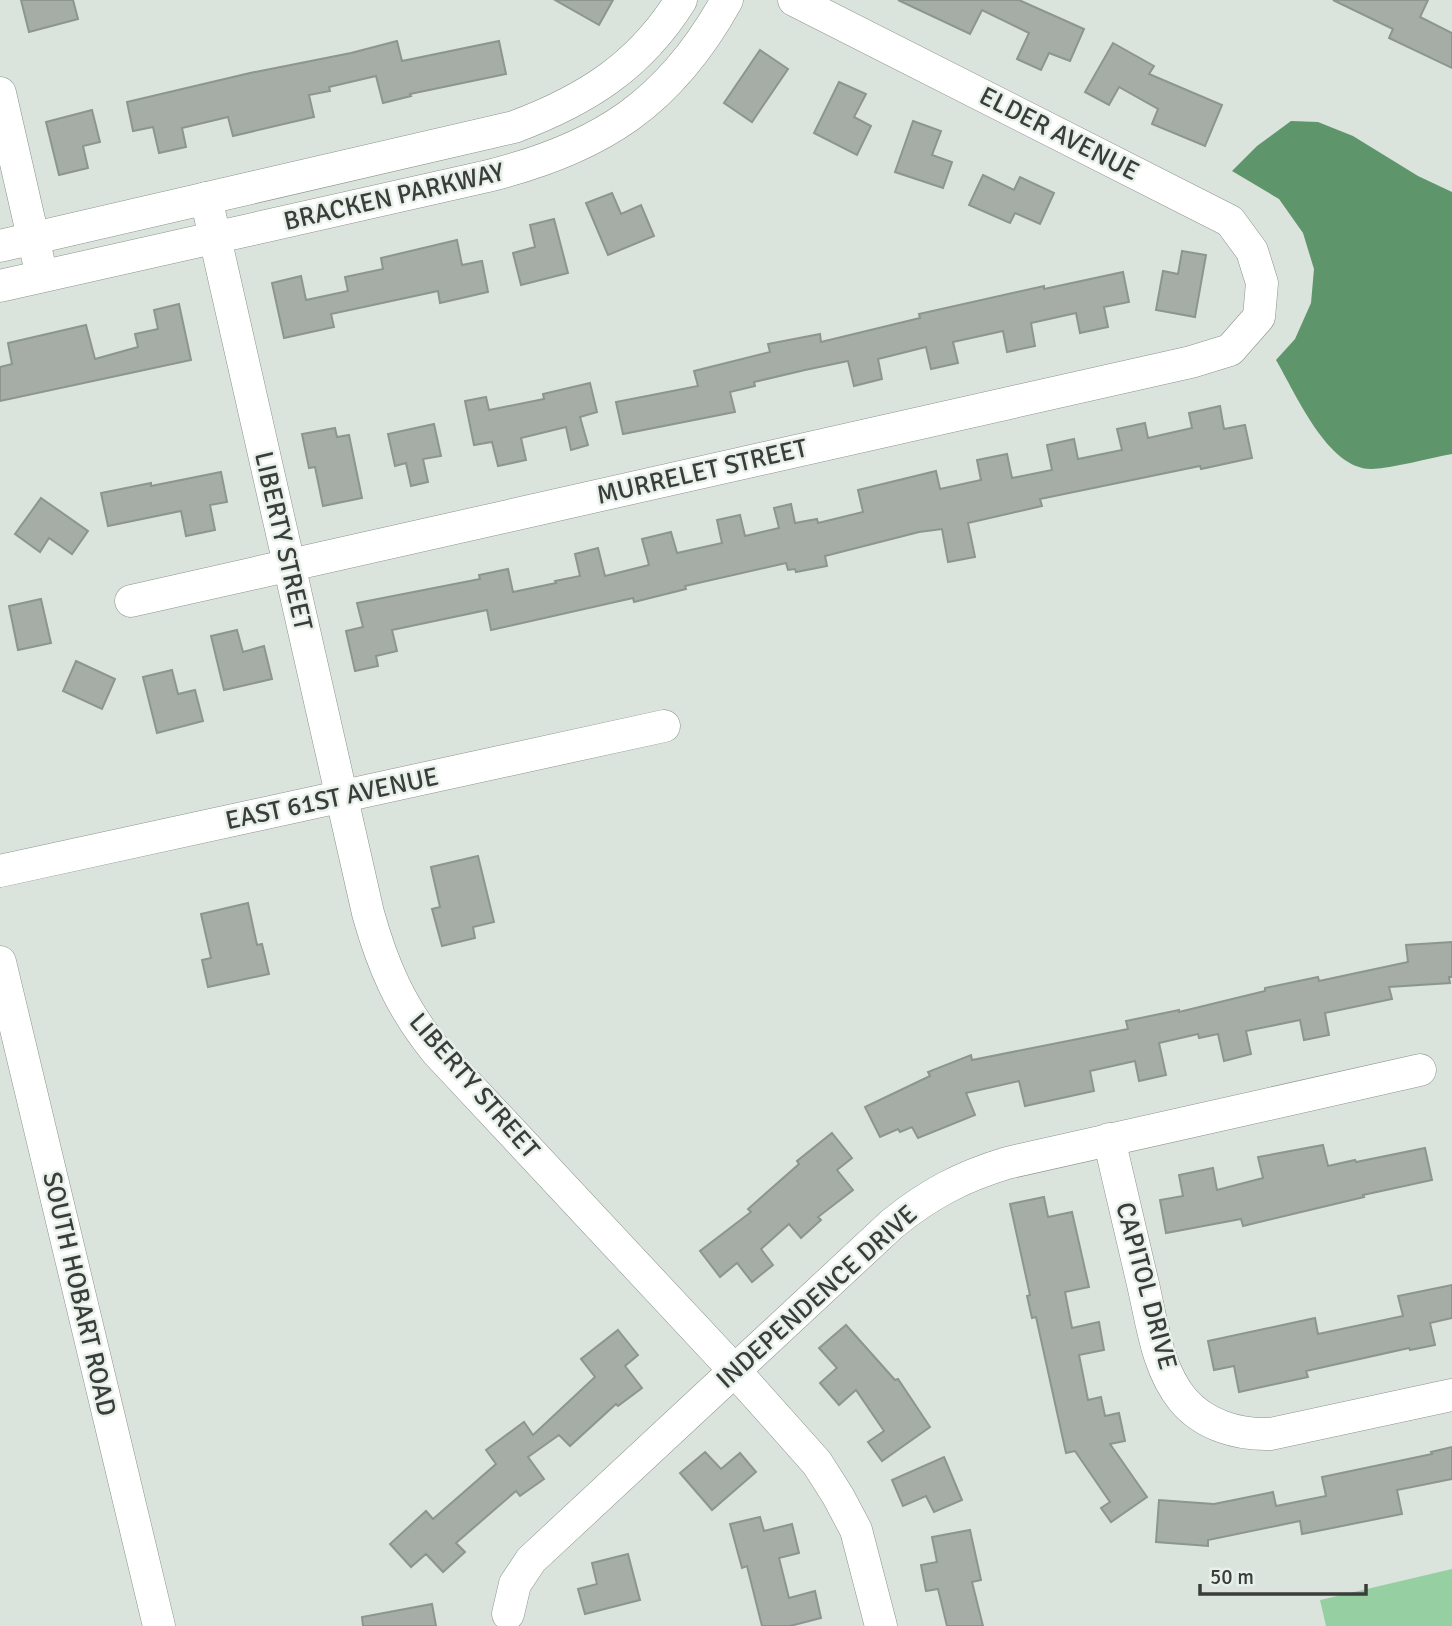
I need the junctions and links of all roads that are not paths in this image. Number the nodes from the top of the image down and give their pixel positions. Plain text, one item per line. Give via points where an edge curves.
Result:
1 (681, 0) edge
2 (727, 0) edge
3 (794, 0) edge
4 (0, 93) edge
5 (206, 198) junction
6 (33, 238) junction
7 (215, 238) junction
8 (0, 246) edge
9 (42, 277) junction
10 (0, 286) edge
11 (1259, 317) joint
12 (287, 565) junction
13 (131, 601) dead end
14 (664, 726) dead end
15 (341, 797) junction
16 (0, 871) edge
17 (0, 962) edge
18 (1420, 1070) dead end
19 (1110, 1139) junction
20 (735, 1371) junction
21 (1452, 1395) edge
22 (508, 1614) dead end
23 (159, 1626) edge
24 (881, 1626) edge

1 - 5 street, BRACKEN PARKWAY via 645,48 622,69 570,104 542,116 491,133
2 - 7 street, BRACKEN PARKWAY via 702,41 662,90 622,122 570,151 498,174
3 - 11 street, ELDER AVENUE via 1230,221 1252,251 1262,283
4 - 6 street
5 - 6 street, BRACKEN PARKWAY
5 - 7 street, LIBERTY STREET
6 - 8 street, BRACKEN PARKWAY
6 - 9 street
7 - 9 street, BRACKEN PARKWAY
7 - 12 street, LIBERTY STREET
9 - 10 street, BRACKEN PARKWAY
11 - 12 street, MURRELET STREET via 1230,349 1191,362
12 - 13 street, MURRELET STREET
12 - 15 street, LIBERTY STREET
14 - 15 street, EAST 61ST AVENUE
15 - 16 street, EAST 61ST AVENUE
15 - 20 street, LIBERTY STREET via 378,949 389,979 418,1028
17 - 23 street, SOUTH HOBART ROAD
18 - 19 street, INDEPENDENCE DRIVE
19 - 20 street, INDEPENDENCE DRIVE via 996,1166 929,1196 892,1224
19 - 21 street, CAPITOL DRIVE via 1160,1355 1175,1388 1193,1410 1214,1423 1255,1435
20 - 22 street, INDEPENDENCE DRIVE via 531,1560 515,1584
20 - 24 street, LIBERTY STREET via 804,1447 838,1496 859,1538

